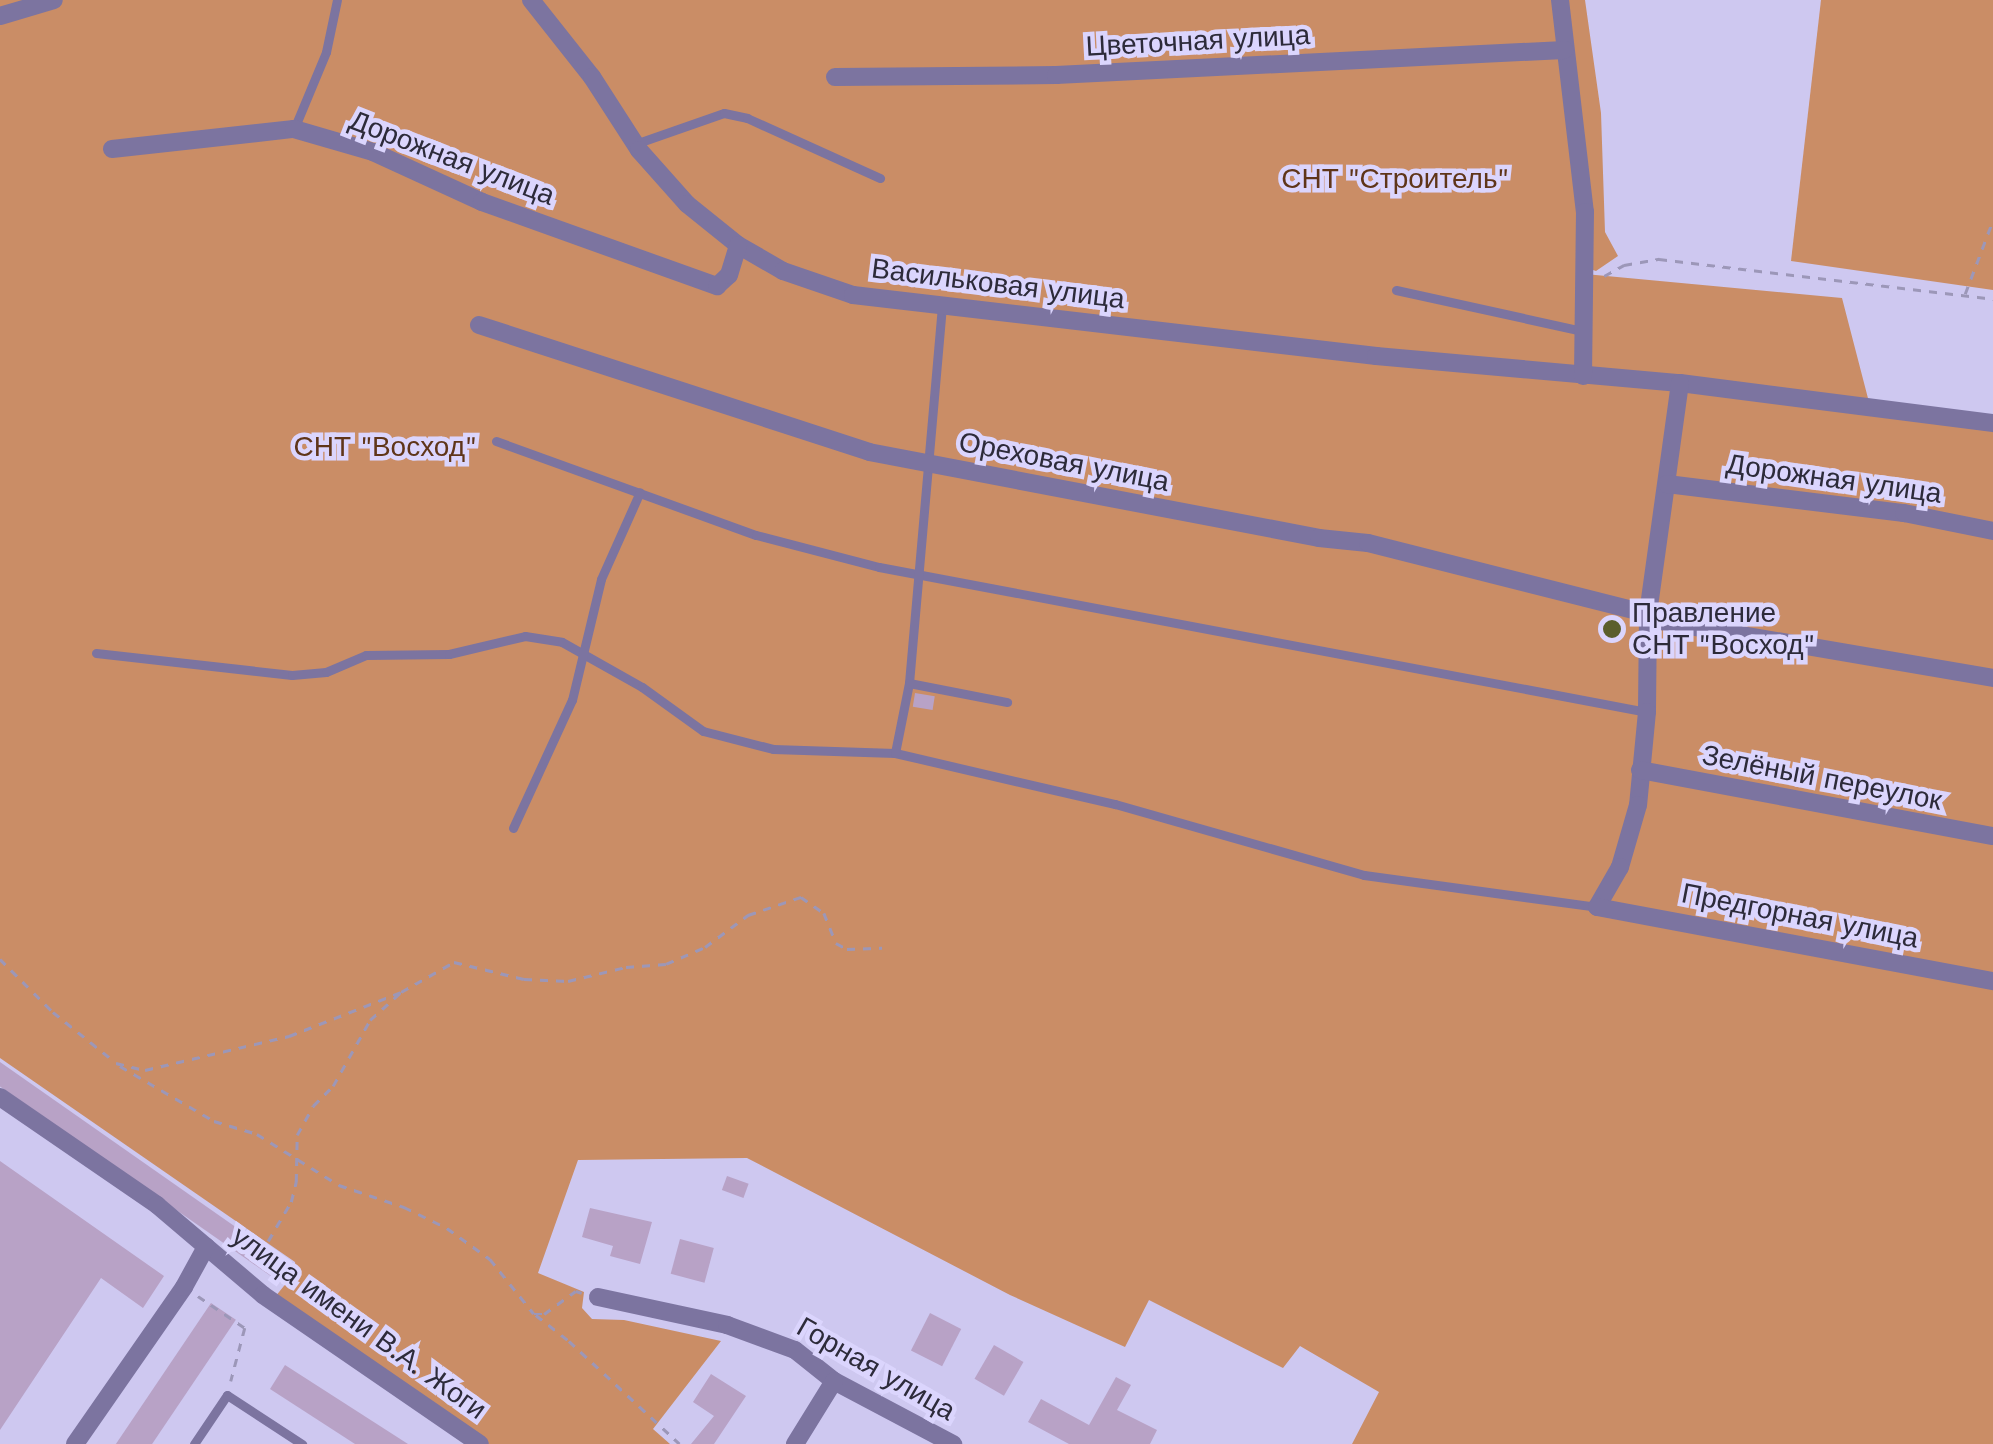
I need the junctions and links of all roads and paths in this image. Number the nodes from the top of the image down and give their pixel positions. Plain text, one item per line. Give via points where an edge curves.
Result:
1 (54, 0) edge
2 (336, 0) edge
3 (531, 0) edge
4 (1560, 0) edge
5 (0, 16) edge
6 (1564, 50) junction
7 (835, 77) dead end
8 (294, 129) junction
9 (635, 144) junction
10 (112, 149) dead end
11 (880, 178) dead end
12 (1993, 220) edge
13 (738, 245) junction
14 (1396, 290) dead end
15 (1964, 295) junction
16 (1993, 299) edge
17 (1585, 301) junction
18 (942, 306) junction
19 (480, 326) dead end
20 (1585, 332) junction
21 (1583, 376) junction
22 (1680, 384) junction
23 (1993, 422) edge
24 (496, 440) dead end
25 (927, 464) junction
26 (1667, 484) junction
27 (640, 492) junction
28 (1993, 530) edge
29 (920, 575) junction
30 (1648, 617) junction
31 (96, 653) dead end
32 (585, 658) junction
33 (1993, 678) edge
34 (909, 683) junction
35 (1006, 702) dead end
36 (1647, 712) junction
37 (895, 754) junction
38 (1640, 770) junction
39 (513, 828) dead end
40 (1993, 836) edge
41 (1597, 908) junction
42 (882, 948) dead end
43 (0, 959) edge
44 (1993, 981) edge
45 (401, 992) junction
46 (116, 1063) junction
47 (0, 1098) edge
48 (296, 1160) junction
49 (268, 1241) dead end
50 (206, 1247) junction
51 (184, 1287) junction
52 (598, 1298) joint
53 (534, 1314) junction
54 (834, 1380) junction
55 (227, 1395) junction
56 (75, 1444) edge
57 (194, 1444) edge
58 (302, 1444) edge
59 (480, 1444) edge
60 (680, 1444) edge
61 (795, 1444) edge
62 (953, 1444) edge

1 - 5 street
2 - 8 lane via 326,52
3 - 9 street, Васильковая улица
4 - 6 street
6 - 7 street, Цветочная улица via 1056,76
6 - 17 street via 1585,212
8 - 10 street, Дорожная улица
8 - 13 street, Дорожная улица via 372,152 482,202 717,286 729,275
9 - 11 lane via 724,114 747,118
9 - 13 street, Васильковая улица via 687,204
12 - 15 path
13 - 18 street, Васильковая улица via 783,271 852,295
14 - 20 lane
15 - 16 path
15 - 17 path via 1659,259 1606,275
17 - 20 street
18 - 21 street, Васильковая улица
18 - 25 lane
19 - 25 street, Ореховая улица via 774,423
20 - 21 street
21 - 22 street, Васильковая улица
22 - 23 street, Васильковая улица
22 - 26 street
24 - 27 lane
25 - 29 lane
25 - 30 street, Ореховая улица via 1368,543
26 - 28 street, Дорожная улица
26 - 30 street
27 - 29 lane via 756,535
27 - 32 lane via 601,579
29 - 34 lane
29 - 36 lane
30 - 33 street, Ореховая улица
30 - 36 street
31 - 32 lane via 292,675 326,672 366,654 449,654 525,636 562,642
32 - 37 lane via 642,686 703,732 773,749
32 - 39 lane
34 - 35 lane
34 - 37 lane
36 - 38 street
37 - 41 lane via 1115,804 1364,874
38 - 40 street, Зелёный переулок
38 - 41 street via 1638,806 1620,866
41 - 44 street, Предгорная улица
42 - 45 path via 836,943 824,914 801,897 748,915 705,948 666,964 568,981 524,979 454,962
43 - 46 path
45 - 46 path via 290,1036 145,1070
45 - 48 path via 370,1020 333,1086 313,1106 297,1135
46 - 48 path
47 - 50 street, улица имени В.А. Жоги via 157,1204
48 - 49 path via 290,1202
48 - 53 path via 338,1185 447,1228 490,1259
50 - 51 street
50 - 59 street, улица имени В.А. Жоги via 264,1295
51 - 55 path via 245,1328
51 - 56 street
52 - 53 path via 576,1290
52 - 54 street, Горная улица via 727,1324 795,1350
53 - 60 path
54 - 61 street
54 - 62 street, Горная улица
55 - 57 lane
55 - 58 lane

